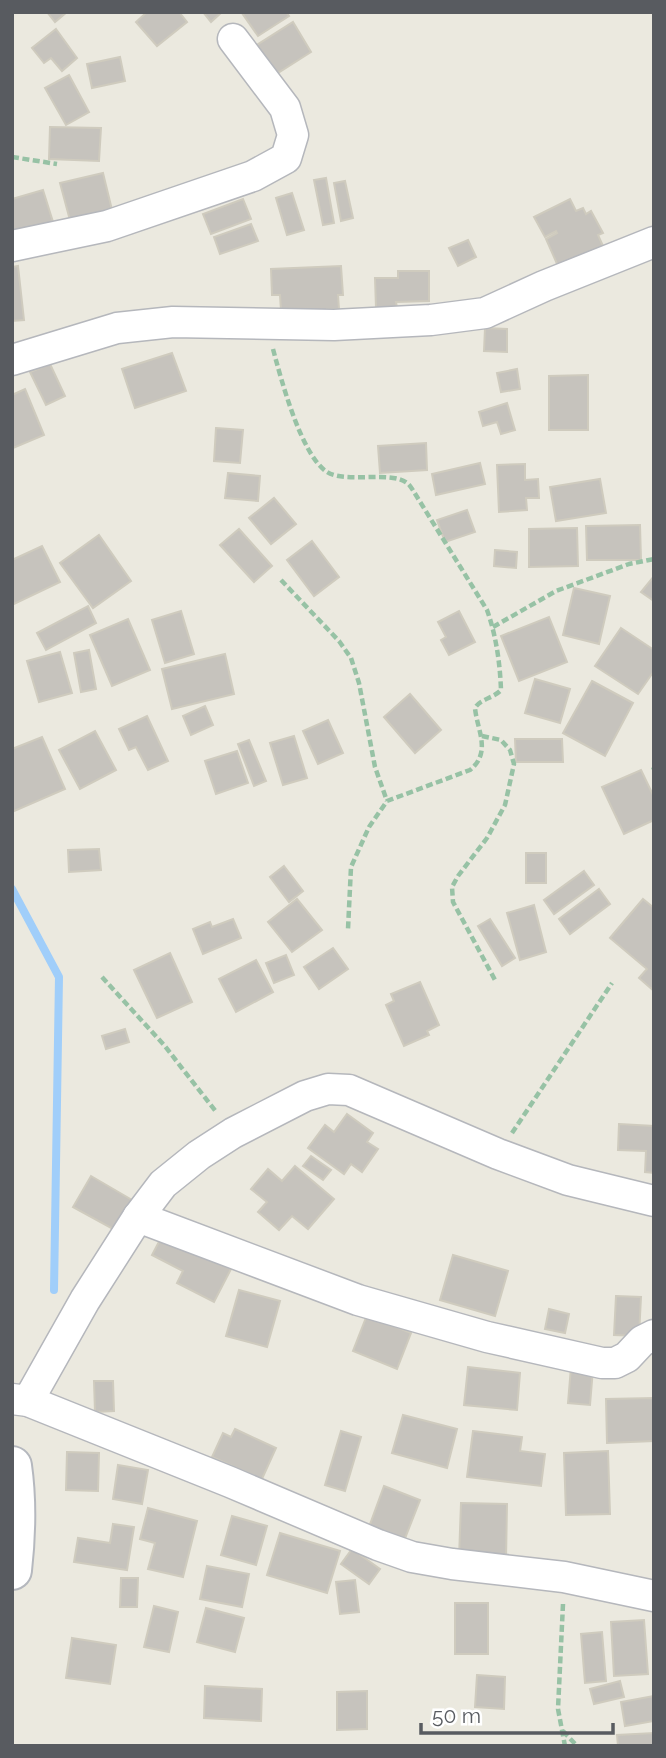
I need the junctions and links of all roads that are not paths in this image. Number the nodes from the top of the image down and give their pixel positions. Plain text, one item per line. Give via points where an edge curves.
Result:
1 (233, 38) dead end
2 (654, 242) edge
3 (12, 246) edge
4 (12, 360) edge
5 (654, 1201) edge
6 (138, 1217) junction
7 (654, 1335) edge
8 (20, 1400) edge
9 (12, 1466) edge
10 (12, 1570) edge
11 (654, 1596) edge

1 - 3 street via 285,108 293,135 286,158 253,176 107,226
2 - 4 street via 485,313 334,325 173,322 117,328
5 - 6 street via 568,1180 349,1090 328,1089 305,1096 199,1155 163,1184
6 - 7 street via 358,1300 487,1337 615,1363
6 - 8 street
8 - 11 street via 412,1557 564,1577
9 - 10 street

